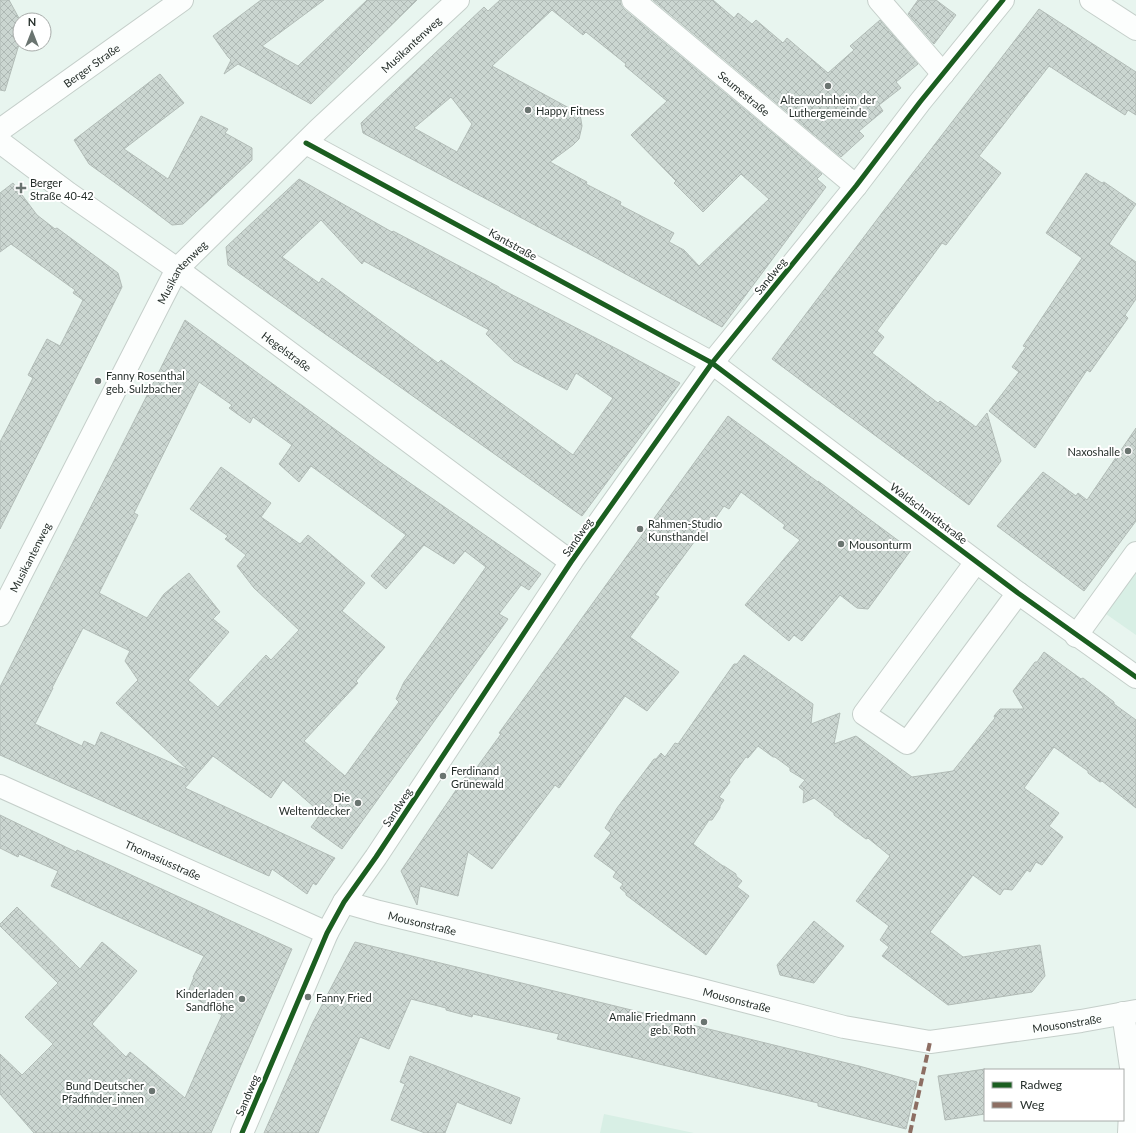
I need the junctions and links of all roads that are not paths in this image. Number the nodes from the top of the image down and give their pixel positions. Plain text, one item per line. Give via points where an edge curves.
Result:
1 (182, 0) edge
2 (458, 0) edge
3 (633, 0) edge
4 (879, 0) edge
5 (1003, 0) edge
6 (1091, 0) edge
7 (1136, 29) edge
8 (943, 74) junction
9 (0, 130) edge
10 (0, 142) edge
11 (306, 143) junction
12 (856, 186) junction
13 (177, 269) junction
14 (712, 363) junction
15 (1136, 553) edge
16 (571, 562) junction
17 (976, 562) junction
18 (1018, 593) junction
19 (0, 615) edge
20 (1076, 636) junction
21 (1136, 677) edge
22 (0, 786) edge
23 (344, 902) junction
24 (327, 933) junction
25 (1130, 1012) edge
26 (242, 1133) edge
27 (1128, 1133) edge

1 - 9 street, Berger Straße
2 - 11 street, Musikantenweg
3 - 12 street, Seumestraße
4 - 8 street
5 - 8 street, Sandweg
6 - 7 street
8 - 12 street, Sandweg
10 - 13 street, Hegelstraße
11 - 13 street, Musikantenweg
11 - 14 street, Kantstraße
12 - 14 street, Sandweg
13 - 16 street, Hegelstraße
13 - 19 street, Musikantenweg
14 - 16 street, Sandweg
14 - 17 street, Waldschmidtstraße
15 - 20 street
16 - 23 street, Sandweg
17 - 18 street, Waldschmidtstraße
17 - 18 street via 864,714 907,743
18 - 20 street, Waldschmidtstraße
20 - 21 street, Waldschmidtstraße
22 - 24 street, Thomasiusstraße
23 - 24 street, Sandweg
23 - 25 street, Mousonstraße via 844,1027 930,1042 1081,1022
24 - 26 street, Sandweg
25 - 27 street via 1132,1074

